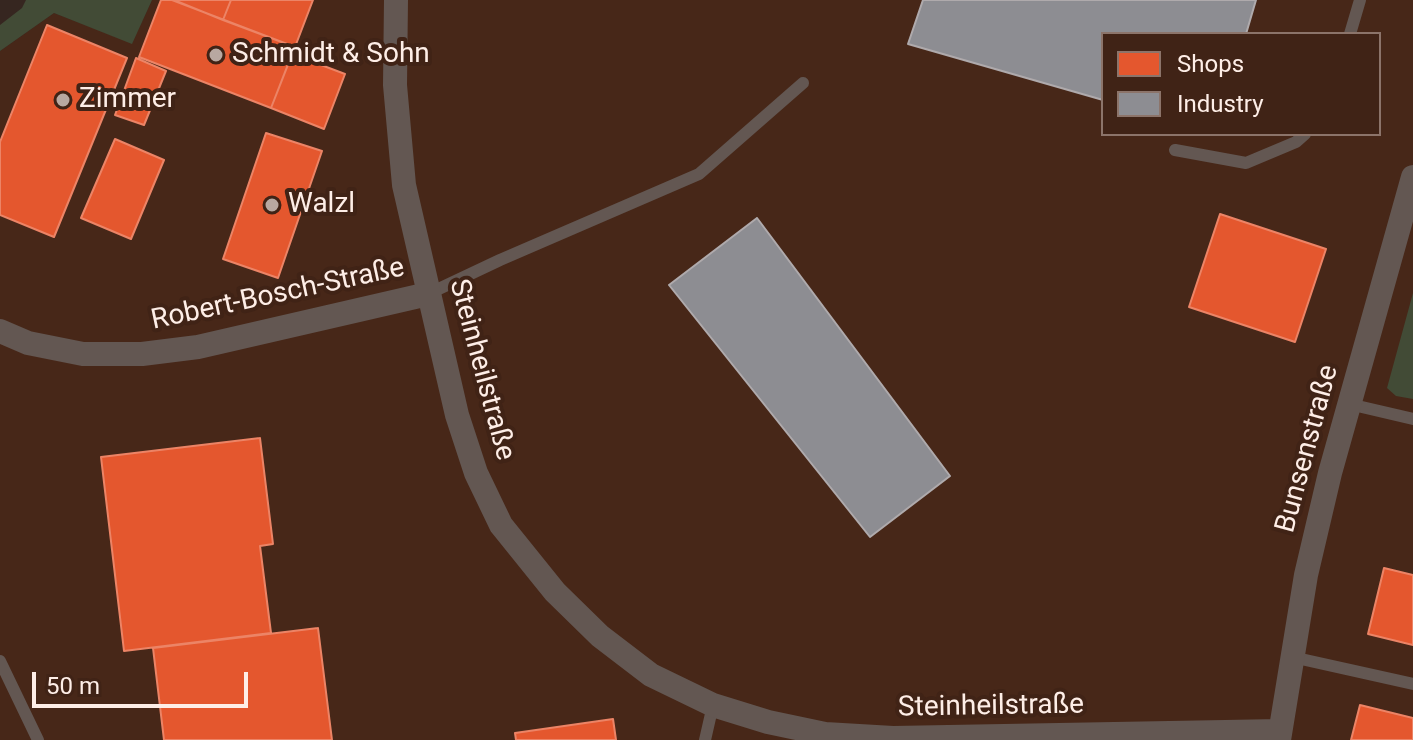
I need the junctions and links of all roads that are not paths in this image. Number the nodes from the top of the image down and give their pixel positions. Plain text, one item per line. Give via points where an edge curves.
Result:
1 (396, 0) edge
2 (1360, 0) edge
3 (1351, 32) edge
4 (803, 83) dead end
5 (1303, 136) edge
6 (1175, 150) dead end
7 (1413, 177) edge
8 (428, 294) junction
9 (0, 331) edge
10 (1349, 404) junction
11 (1413, 419) edge
12 (1292, 657) junction
13 (0, 661) edge
14 (1413, 684) edge
15 (713, 705) junction
16 (1279, 736) edge
17 (38, 740) edge
18 (705, 740) edge

1 - 8 street, Steinheilstraße via 395,85 404,185
2 - 3 lane
4 - 8 lane via 699,174
5 - 6 lane via 1246,163
7 - 10 street, Bunsenstraße
8 - 9 street, Robert-Bosch-Straße via 198,347 142,354 83,354 28,343
8 - 15 street, Steinheilstraße via 457,415 501,525 555,592 600,636 651,675
10 - 11 lane
10 - 12 street, Bunsenstraße via 1306,575
12 - 14 lane
12 - 16 street, Bunsenstraße
13 - 17 lane
15 - 16 street, Steinheilstraße via 825,734 893,738
15 - 18 lane

